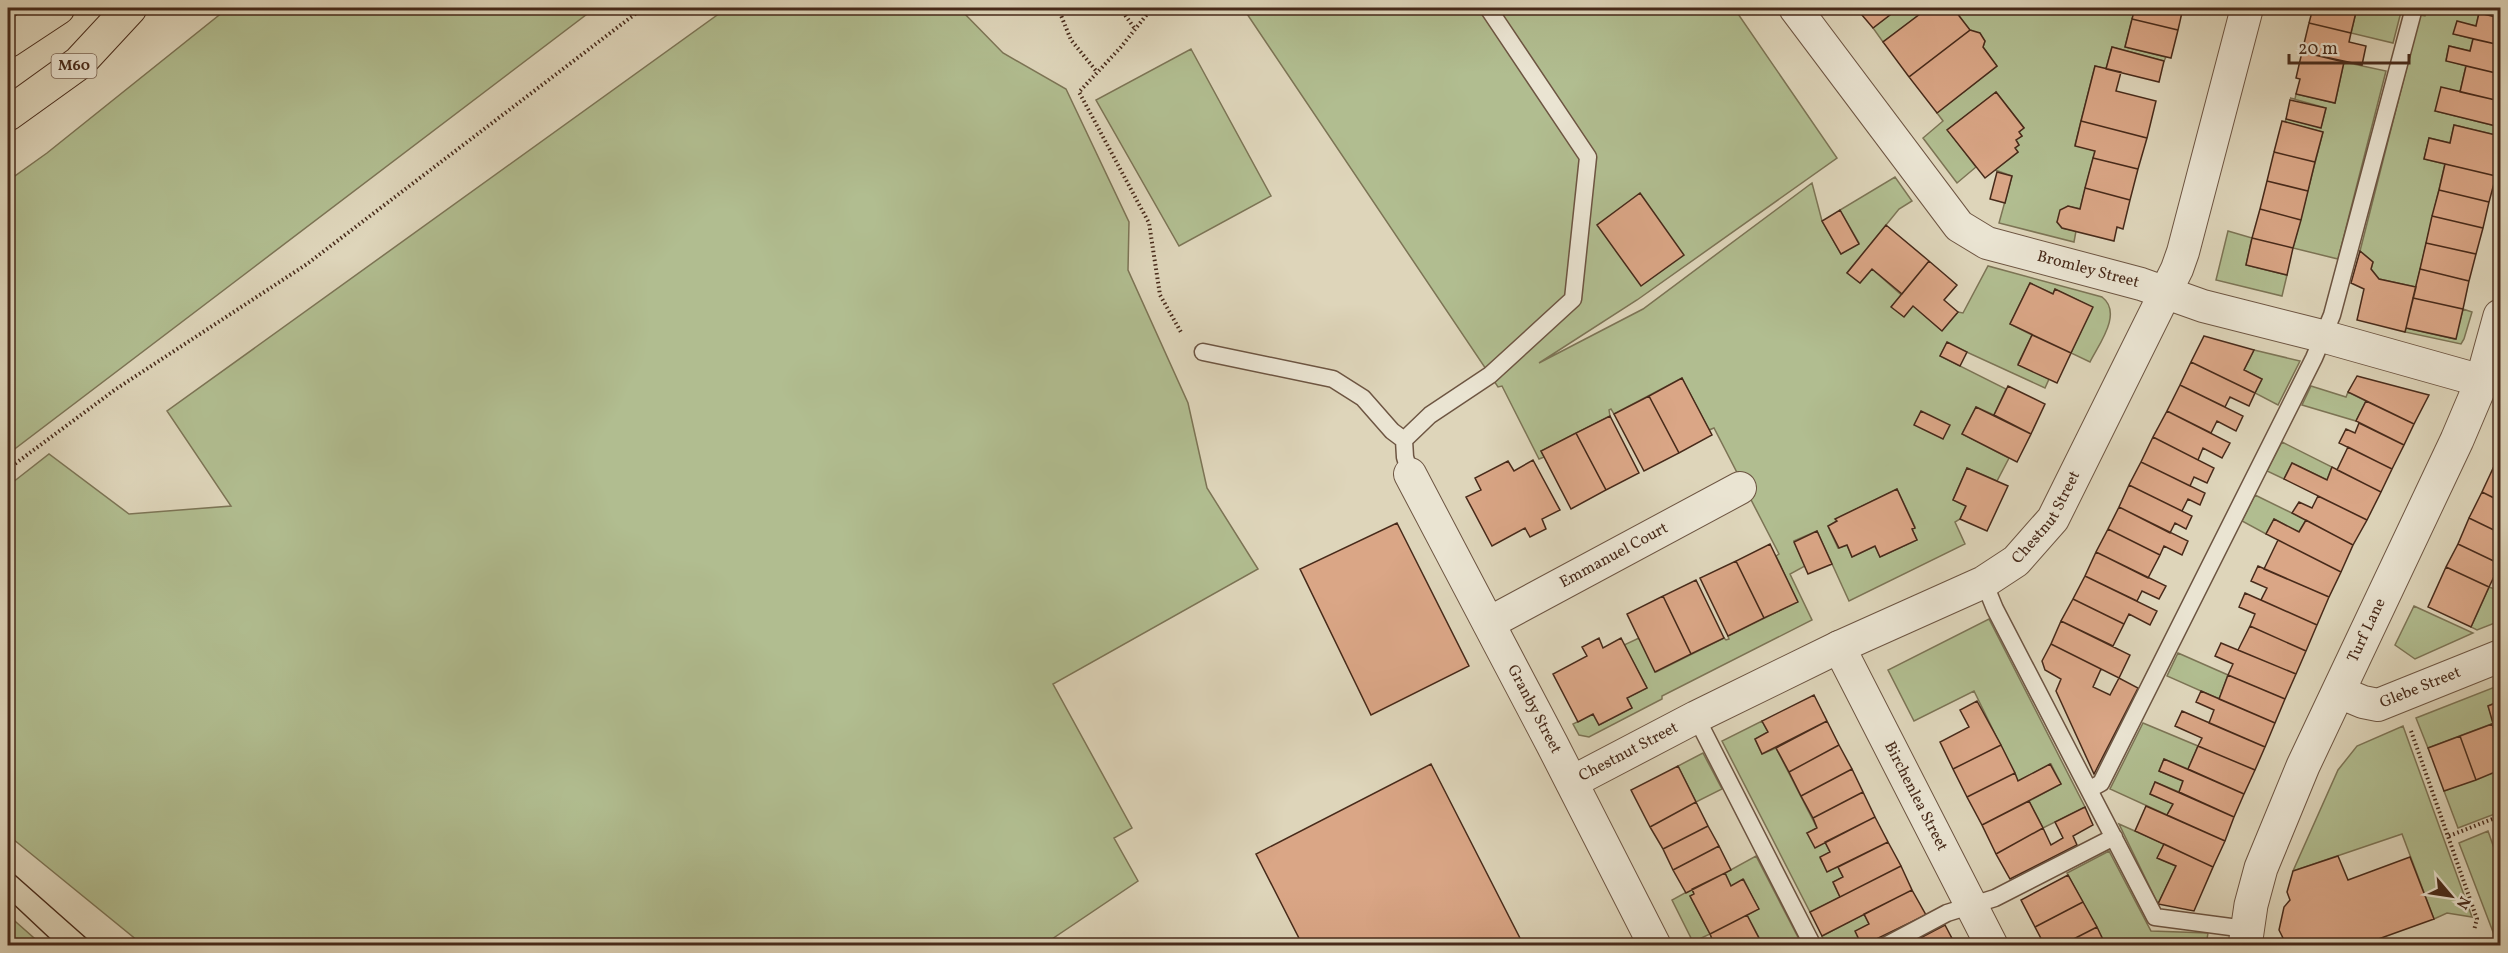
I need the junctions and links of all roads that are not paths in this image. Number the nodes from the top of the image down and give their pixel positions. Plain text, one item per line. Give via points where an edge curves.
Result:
1 (58, 8) edge
2 (130, 8) edge
3 (1488, 8) edge
4 (1795, 8) edge
5 (2247, 8) edge
6 (2414, 8) edge
7 (8, 41) edge
8 (8, 114) edge
9 (2166, 293) junction
10 (2500, 316) edge
11 (2322, 336) junction
12 (1203, 352) road end
13 (2482, 381) junction
14 (1404, 440) junction
15 (1410, 474) joint
16 (1740, 488) dead end
17 (1984, 582) junction
18 (1489, 623) junction
19 (1839, 647) junction
20 (2500, 656) edge
21 (2339, 692) junction
22 (1696, 717) junction
23 (1572, 782) junction
24 (2090, 789) junction
25 (2114, 837) junction
26 (1970, 904) junction
27 (2246, 937) edge
28 (1655, 945) edge
29 (1813, 945) edge
30 (1885, 945) edge
31 (1992, 945) edge

1 - 7 highway
2 - 8 highway, M60 via 79,63
3 - 14 lane via 1588,157 1573,298 1490,375 1430,415
4 - 9 street, Bromley Street via 1959,226 1973,237
5 - 9 street, Chestnut Street via 2183,252
6 - 11 lane via 2332,315
9 - 11 street, Bromley Street
9 - 17 street, Chestnut Street via 2053,519 2016,561
10 - 13 street, Turf Lane
11 - 13 street, Bromley Street
11 - 24 lane via 2101,783
12 - 14 lane via 1333,379 1363,398
13 - 21 street, Turf Lane
14 - 15 lane
15 - 18 street, Granby Street
16 - 18 street, Emmanuel Court
17 - 19 street, Chestnut Street
17 - 24 lane
18 - 23 street, Granby Street
19 - 22 street, Chestnut Street
19 - 26 street, Birchenlea Street
20 - 21 street, Glebe Street via 2378,705
21 - 27 street, Turf Lane via 2260,868
22 - 23 street, Chestnut Street
22 - 29 lane
23 - 28 street, Granby Street
24 - 25 lane
25 - 26 lane via 1995,898
25 - 27 lane via 2155,917
26 - 30 lane
26 - 31 street, Birchenlea Street

